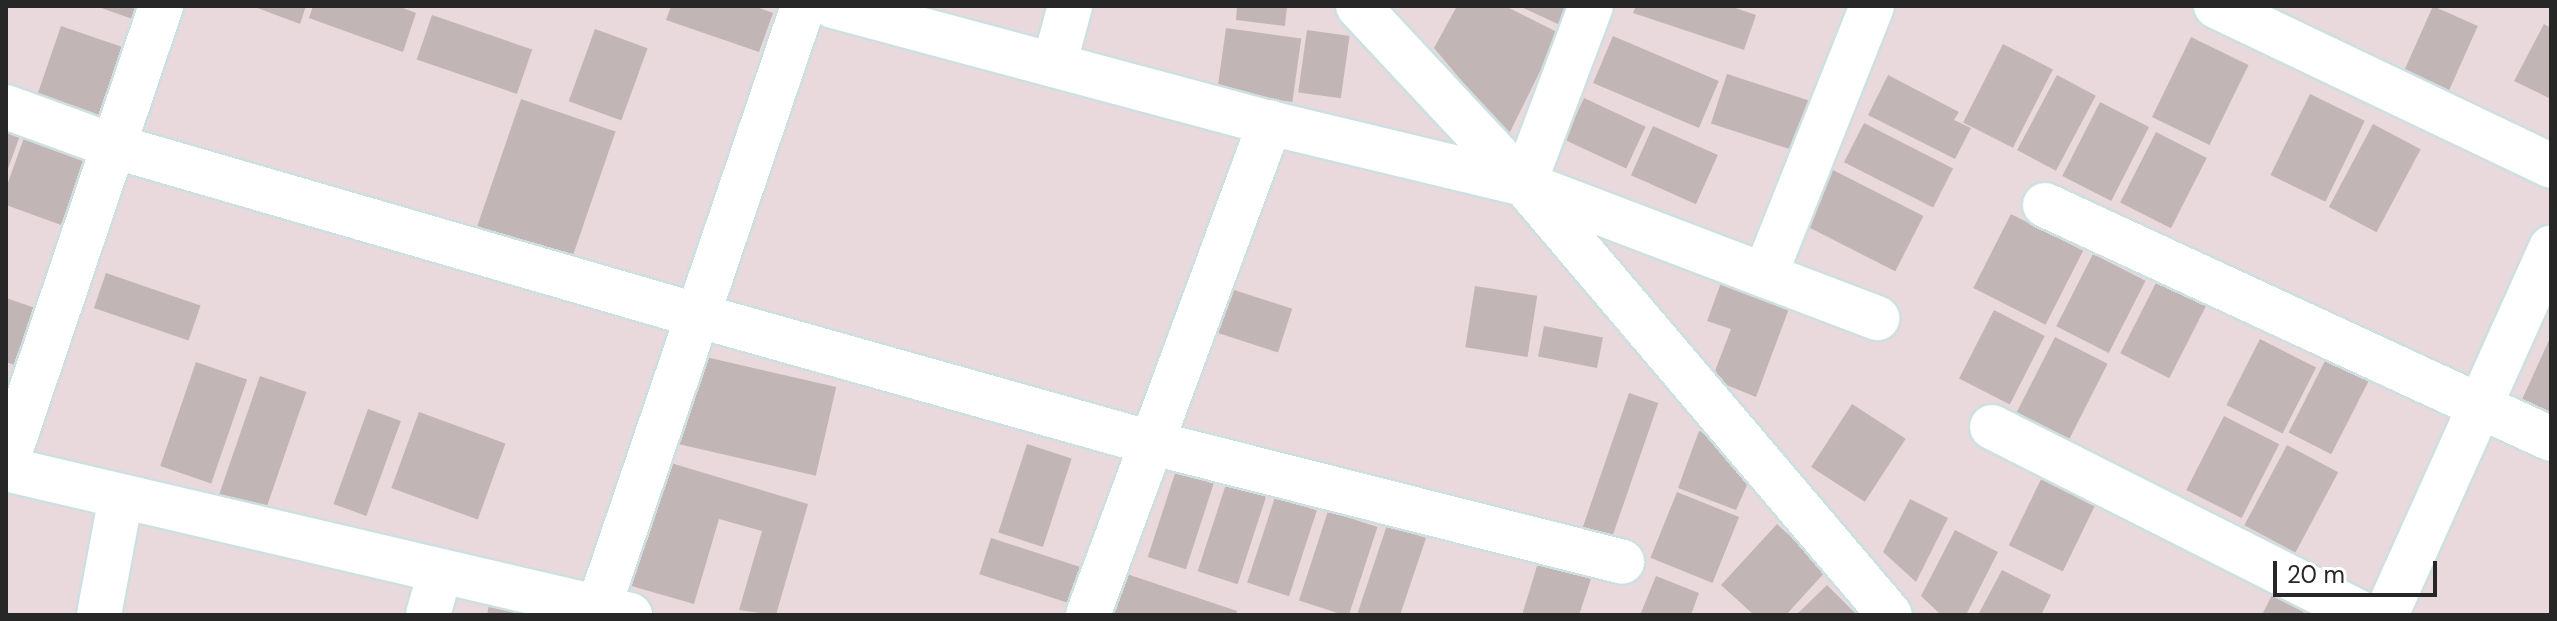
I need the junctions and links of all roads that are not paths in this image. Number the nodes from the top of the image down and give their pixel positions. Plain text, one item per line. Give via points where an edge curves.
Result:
1 (161, 6) edge
2 (803, 6) edge
3 (833, 6) edge
4 (1070, 6) edge
5 (1358, 6) edge
6 (1591, 6) edge
7 (1872, 6) edge
8 (2216, 6) edge
9 (1054, 65) junction
10 (6, 107) edge
11 (1270, 123) junction
12 (113, 146) junction
13 (2551, 166) edge
14 (1524, 184) junction
15 (2045, 205) dead end
16 (2551, 247) edge
17 (1765, 275) junction
18 (696, 315) junction
19 (1877, 318) dead end
20 (2480, 407) junction
21 (1992, 427) dead end
22 (2551, 439) edge
23 (1149, 442) junction
24 (6, 467) edge
25 (121, 496) junction
26 (1622, 562) dead end
27 (440, 573) junction
28 (614, 611) edge
29 (99, 615) edge
30 (428, 615) edge
31 (1088, 615) edge
32 (1890, 615) edge
33 (2364, 615) edge
34 (2386, 615) edge

1 - 12 street
2 - 18 street
3 - 9 street
4 - 9 street
5 - 14 street
6 - 14 street
7 - 17 street
8 - 13 street
9 - 11 street
10 - 12 street
11 - 14 street
11 - 23 street
12 - 18 street
12 - 24 street
14 - 17 street
14 - 32 street
15 - 20 street
16 - 20 street
17 - 19 street
18 - 23 street
18 - 28 street
20 - 22 street
20 - 34 street
21 - 33 street
23 - 26 street
23 - 31 street
24 - 25 street
25 - 27 street
25 - 29 street
27 - 28 street
27 - 30 street

